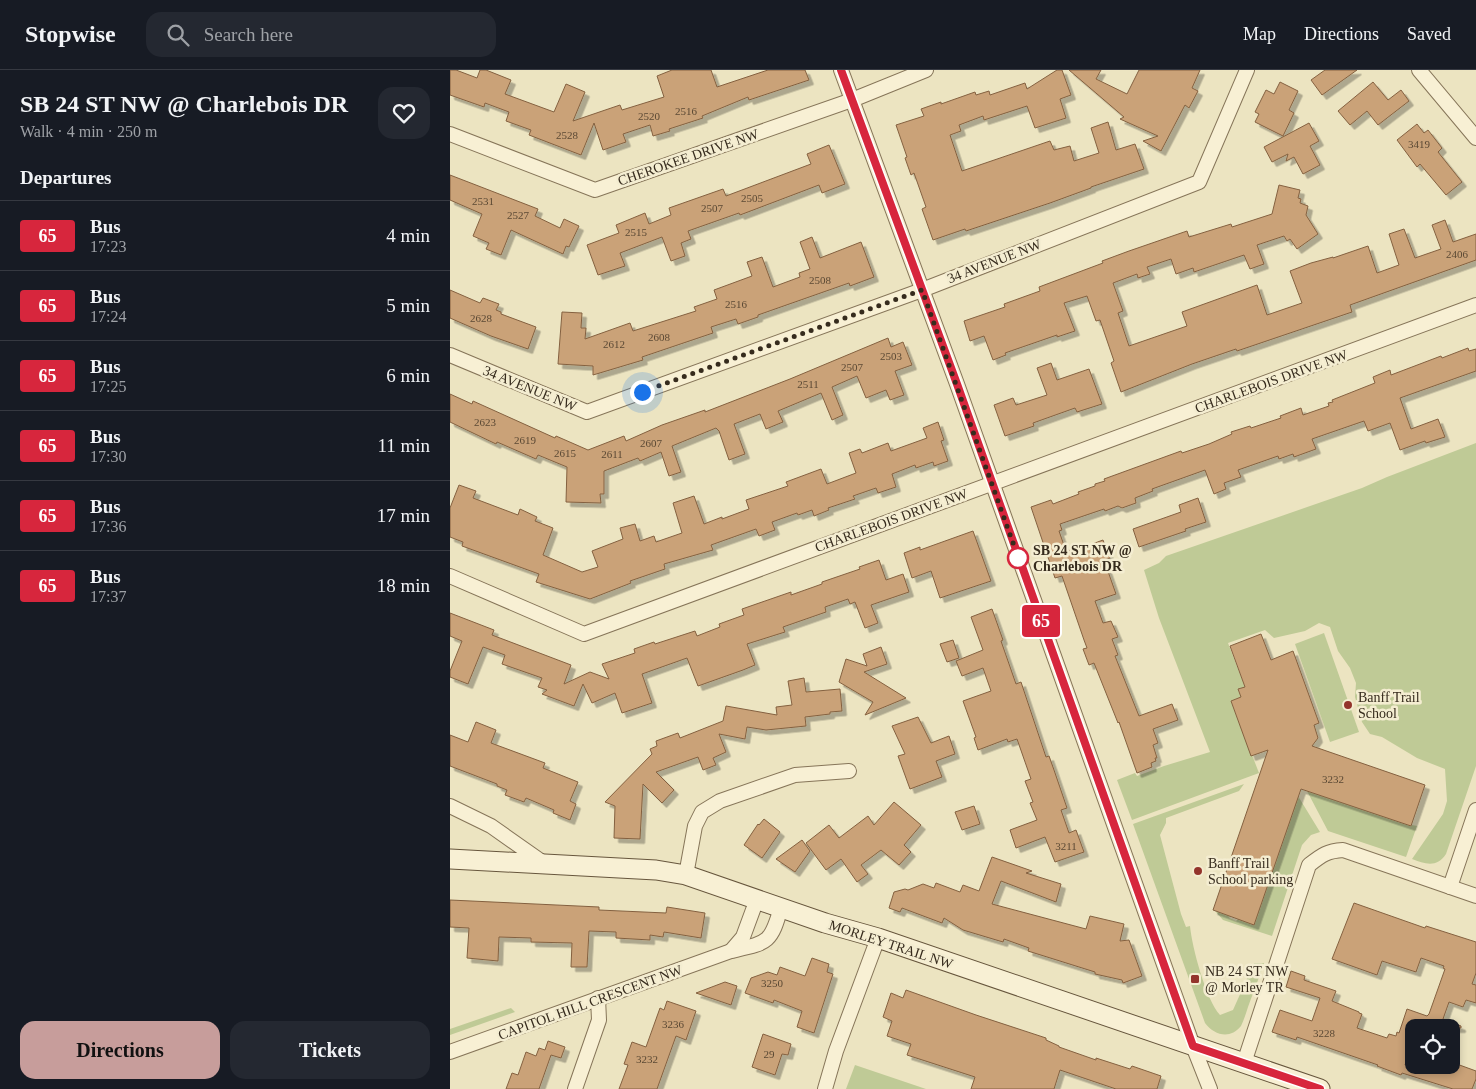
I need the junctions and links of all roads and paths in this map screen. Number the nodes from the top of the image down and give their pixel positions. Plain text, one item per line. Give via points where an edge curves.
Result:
1 (841, 70) edge
2 (926, 70) edge
3 (1247, 70) edge
4 (1419, 70) edge
5 (852, 100) junction
6 (450, 134) edge
7 (1476, 138) edge
8 (922, 290) junction
9 (1476, 305) edge
10 (450, 356) edge
11 (991, 483) junction
12 (450, 576) edge
13 (849, 770) dead end
14 (450, 806) edge
15 (1476, 810) edge
16 (450, 859) edge
17 (546, 864) junction
18 (686, 875) junction
19 (1450, 887) junction
20 (1476, 896) edge
21 (757, 899) junction
22 (781, 907) junction
23 (878, 938) junction
24 (731, 951) junction
25 (598, 998) junction
26 (1193, 1046) junction
27 (450, 1052) edge
28 (1244, 1063) junction
29 (575, 1089) edge
30 (824, 1089) edge
31 (1210, 1089) edge
32 (1320, 1089) edge

1 - 5 street
2 - 5 street, CHEROKEE DRIVE NW
3 - 8 street, 34 AVENUE NW via 1199,182
4 - 7 street
5 - 6 street, CHEROKEE DRIVE NW via 595,190
5 - 8 street
8 - 10 street, 34 AVENUE NW via 588,412
8 - 11 street
9 - 11 street, CHARLEBOIS DRIVE NW
11 - 12 street, CHARLEBOIS DRIVE NW via 584,634
11 - 26 street
13 - 18 street via 795,775 720,801 702,812
14 - 17 street via 491,826
15 - 19 street
16 - 17 street, MORLEY TRAIL NW
17 - 18 street, MORLEY TRAIL NW via 656,870
18 - 21 street, MORLEY TRAIL NW
19 - 20 street
19 - 28 street via 1343,850 1330,850 1320,856 1310,865
21 - 22 street, MORLEY TRAIL NW
21 - 24 street via 743,937
22 - 23 street, MORLEY TRAIL NW
22 - 24 street, CAPITOL HILL CRESCENT NW via 775,930 767,940
23 - 26 street, MORLEY TRAIL NW
23 - 30 street
24 - 25 street, CAPITOL HILL CRESCENT NW
25 - 27 street, CAPITOL HILL CRESCENT NW
25 - 29 street via 599,1020
26 - 28 street, MORLEY TRAIL NW
26 - 31 street
28 - 32 street, MORLEY TRAIL NW

